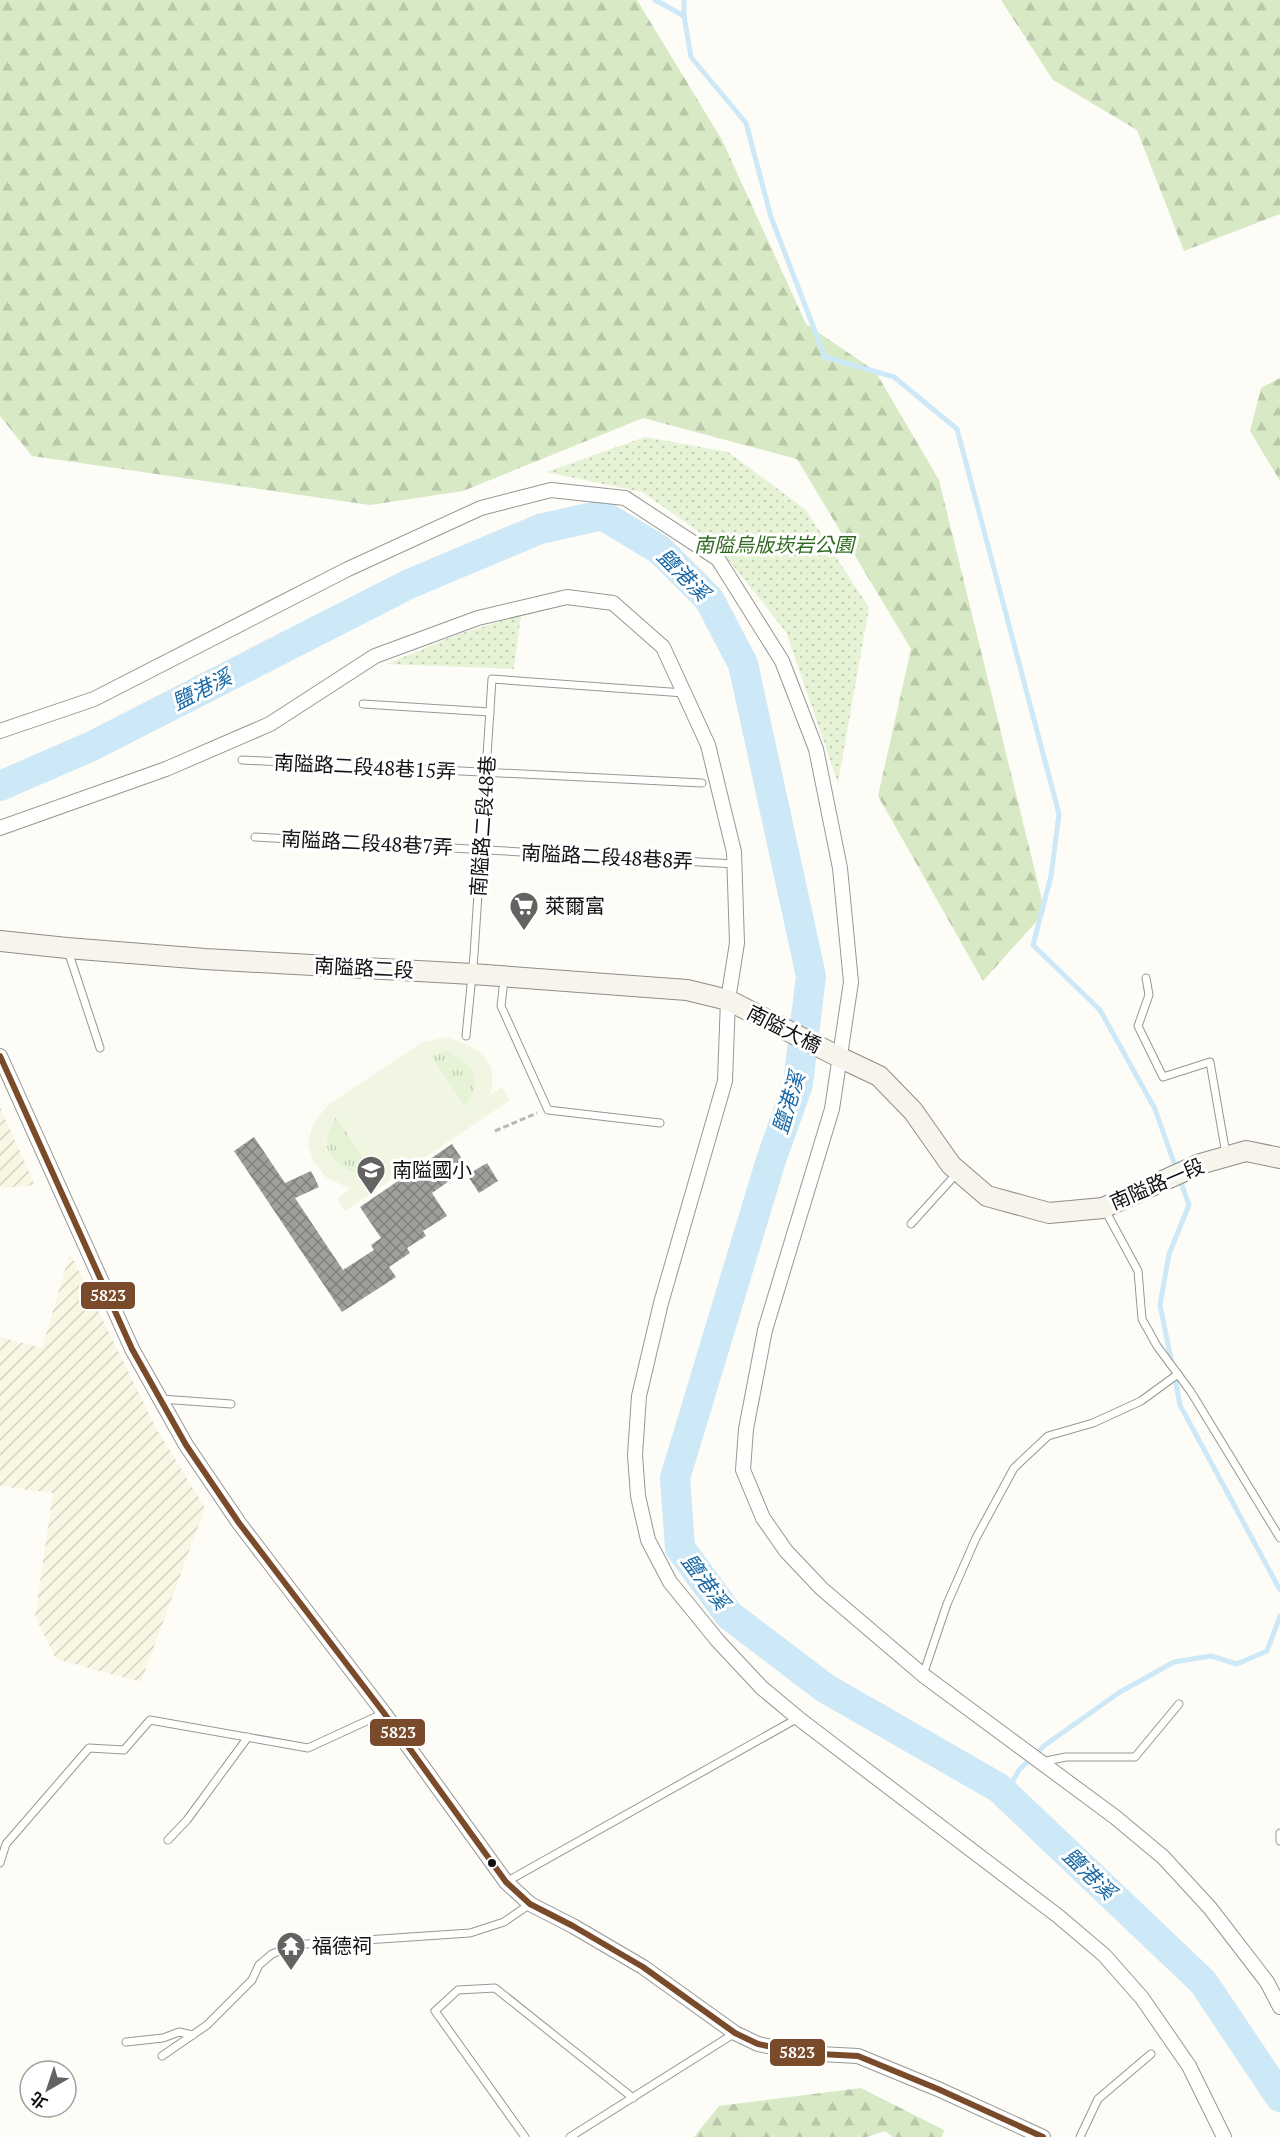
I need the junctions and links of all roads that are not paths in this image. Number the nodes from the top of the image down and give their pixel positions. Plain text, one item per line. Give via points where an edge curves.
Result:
1 (684, 693) junction
2 (363, 704) dead end
3 (490, 712) junction
4 (0, 731) edge
5 (242, 760) dead end
6 (487, 774) junction
7 (702, 783) dead end
8 (0, 828) edge
9 (255, 837) dead end
10 (480, 849) junction
11 (735, 864) junction
12 (0, 941) edge
13 (67, 948) junction
14 (472, 974) junction
15 (504, 977) junction
16 (1146, 978) dead end
17 (728, 1000) junction
18 (466, 1036) dead end
19 (100, 1048) dead end
20 (0, 1056) edge
21 (841, 1058) junction
22 (660, 1123) dead end
23 (1227, 1157) junction
24 (1280, 1158) edge
25 (958, 1171) junction
26 (1103, 1208) junction
27 (911, 1224) dead end
28 (1178, 1374) junction
29 (159, 1399) junction
30 (231, 1404) dead end
31 (1280, 1538) edge
32 (923, 1675) junction
33 (1179, 1704) dead end
34 (384, 1713) junction
35 (798, 1718) junction
36 (248, 1737) junction
37 (1041, 1762) junction
38 (1280, 1833) edge
39 (168, 1840) dead end
40 (1280, 1841) edge
41 (0, 1863) edge
42 (506, 1882) junction
43 (530, 1904) junction
44 (1280, 2007) edge
45 (735, 2033) junction
46 (193, 2035) junction
47 (126, 2042) dead end
48 (1151, 2054) dead end
49 (162, 2056) dead end
50 (633, 2098) junction
51 (1027, 2134) edge
52 (525, 2137) edge
53 (570, 2137) edge
54 (1043, 2137) edge
55 (1080, 2137) edge
56 (1224, 2137) edge

1 - 3 lane, 南隘路二段48巷 via 492,678
1 - 8 street via 663,647 613,603 567,597 478,618 375,656 270,724 166,769
1 - 11 street via 708,745
2 - 3 lane
3 - 6 lane, 南隘路二段48巷
4 - 21 street via 94,699 348,569 482,508 551,490 625,498 718,559 782,661 816,749 840,868 851,982
5 - 6 lane, 南隘路二段48巷15弄
6 - 7 lane, 南隘路二段48巷15弄
6 - 10 lane, 南隘路二段48巷
9 - 10 lane, 南隘路二段48巷7弄
10 - 11 lane, 南隘路二段48巷8弄
10 - 14 lane, 南隘路二段48巷
11 - 17 street via 737,943
12 - 13 street, 南隘路二段
13 - 14 street, 南隘路二段
13 - 19 lane
14 - 15 street, 南隘路二段
14 - 18 lane, 南隘路二段48巷
15 - 17 street, 南隘路二段 via 687,990
15 - 22 lane via 501,1006 548,1110
16 - 23 lane via 1149,995 1138,1026 1163,1077 1209,1062
17 - 21 street, 南隘大橋
17 - 35 street via 725,1081 661,1304 639,1396 635,1455 638,1496 648,1540 670,1582 725,1649
20 - 29 street via 132,1348
21 - 25 street, 南隘路一段 via 879,1076 913,1111
21 - 32 street via 832,1109 765,1330 746,1429 743,1470 763,1518 786,1551 822,1589
23 - 24 street, 南隘路一段 via 1246,1151
23 - 26 street, 南隘路一段 via 1200,1164
25 - 26 street, 南隘路一段 via 987,1196 1049,1213
25 - 27 lane
26 - 28 lane via 1138,1270 1142,1319
28 - 31 lane
28 - 32 lane via 1142,1401 1093,1423 1048,1436 1014,1468 946,1604
29 - 30 lane
29 - 34 street via 239,1523
32 - 37 street
33 - 37 lane via 1135,1757 1066,1757
34 - 36 lane via 308,1748
34 - 42 street
35 - 42 lane
35 - 56 street via 1104,1955 1142,1998 1189,2066
36 - 39 lane
36 - 41 lane via 150,1720 124,1750 89,1748 6,1844
37 - 44 street via 1162,1857 1210,1908 1267,1982
38 - 40 lane
42 - 43 street
43 - 45 street via 643,1967
43 - 46 lane via 504,1922 470,1933 306,1944 272,1954 259,1965 252,1980
45 - 50 lane
45 - 51 street via 758,2044 801,2053 858,2056 938,2089
46 - 47 lane via 179,2032
46 - 49 lane
48 - 55 lane via 1098,2098
50 - 52 lane via 495,1988 458,1990 435,2011
50 - 53 lane
51 - 54 street

